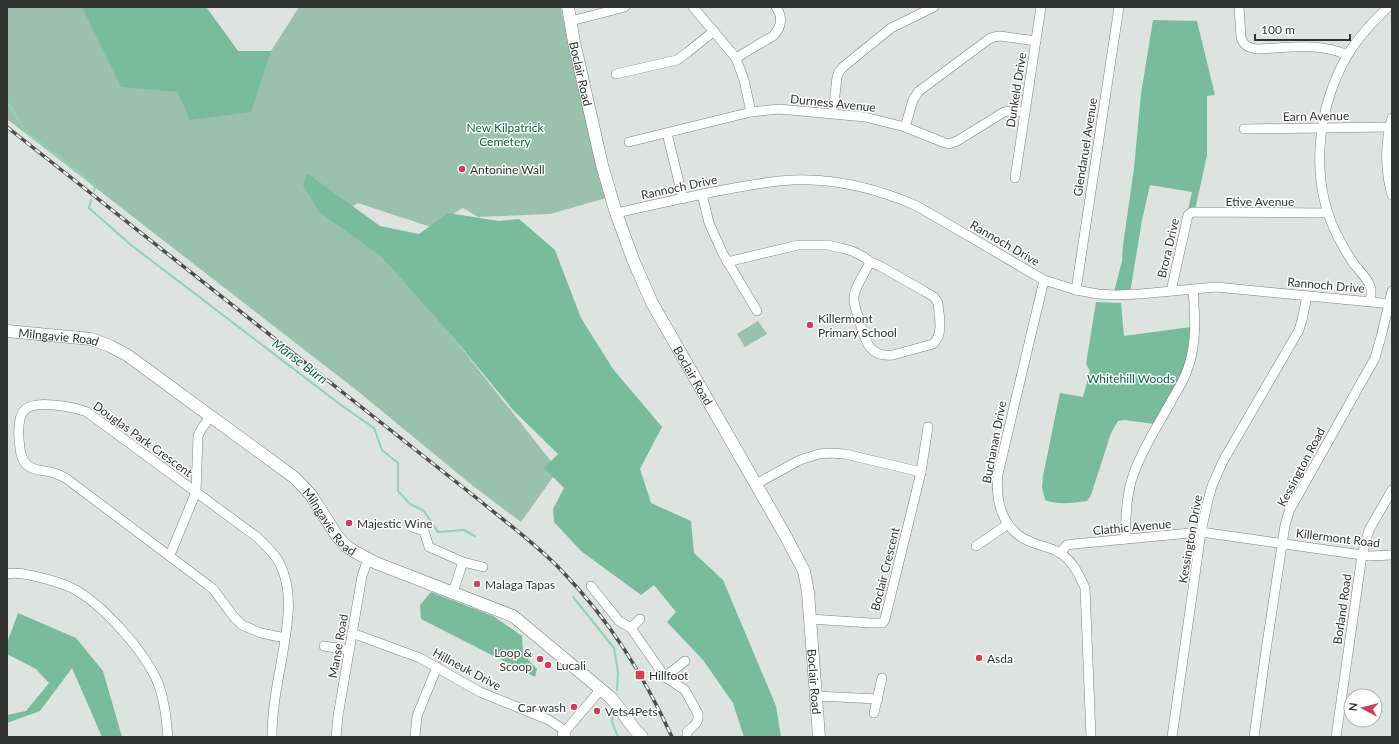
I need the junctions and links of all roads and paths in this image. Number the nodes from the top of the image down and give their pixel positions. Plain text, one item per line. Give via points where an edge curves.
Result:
1 (568, 7) edge
2 (625, 7) edge
3 (693, 7) edge
4 (776, 7) edge
5 (934, 7) edge
6 (1041, 7) edge
7 (1119, 7) edge
8 (1240, 7) edge
9 (1388, 7) edge
10 (571, 21) junction
11 (714, 31) junction
12 (1036, 41) junction
13 (1347, 55) junction
14 (736, 58) junction
15 (616, 74) dead end
16 (751, 112) junction
17 (1025, 112) junction
18 (833, 113) junction
19 (1391, 122) edge
20 (905, 127) junction
21 (1322, 128) junction
22 (1244, 129) dead end
23 (667, 133) junction
24 (628, 142) dead end
25 (1015, 178) dead end
26 (702, 194) junction
27 (1392, 195) edge
28 (683, 199) junction
29 (1192, 212) joint
30 (616, 213) junction
31 (1328, 213) junction
32 (727, 262) junction
33 (870, 262) junction
34 (1044, 280) junction
35 (1193, 289) junction
36 (1076, 290) junction
37 (1171, 291) junction
38 (1392, 291) edge
39 (1307, 296) junction
40 (1370, 301) junction
41 (1391, 304) edge
42 (757, 311) dead end
43 (7, 331) edge
44 (210, 417) junction
45 (928, 427) dead end
46 (921, 472) junction
47 (756, 484) junction
48 (1392, 490) edge
49 (196, 492) junction
50 (1008, 524) junction
51 (412, 527) dead end
52 (1201, 532) junction
53 (1125, 539) junction
54 (1282, 544) junction
55 (976, 546) dead end
56 (1060, 553) junction
57 (170, 555) junction
58 (1362, 555) junction
59 (1392, 555) edge
60 (368, 560) junction
61 (463, 562) junction
62 (483, 567) dead end
63 (7, 574) edge
64 (591, 586) dead end
65 (453, 592) junction
66 (810, 619) junction
67 (640, 620) dead end
68 (631, 628) junction
69 (352, 633) junction
70 (285, 638) junction
71 (324, 646) dead end
72 (349, 650) junction
73 (686, 661) dead end
74 (437, 667) junction
75 (665, 677) junction
76 (882, 678) dead end
77 (601, 689) junction
78 (816, 696) junction
79 (878, 699) junction
80 (874, 713) dead end
81 (563, 736) edge
82 (168, 737) edge
83 (272, 737) edge
84 (336, 737) edge
85 (414, 737) edge
86 (642, 737) edge
87 (687, 737) edge
88 (819, 737) edge
89 (1091, 737) edge
90 (1172, 737) edge
91 (1254, 737) edge
92 (1336, 737) edge

1 - 10 main road, Boclair Road
2 - 10 street
3 - 11 street
4 - 14 street via 781,20 778,32
5 - 18 street via 891,28 843,67 837,77
6 - 12 street, Dunkeld Drive
7 - 36 street, Glendaruel Avenue
8 - 13 street via 1242,42 1248,47 1321,47
9 - 13 street via 1361,35
10 - 30 main road, Boclair Road via 602,165
11 - 14 street
11 - 15 street via 676,60
12 - 17 street, Dunkeld Drive
12 - 20 street via 1000,36 989,39 919,91 913,100
13 - 21 street via 1331,90
14 - 16 street
16 - 18 street, Durness Avenue via 779,109
16 - 23 street, Durness Avenue
17 - 20 street, Durness Avenue via 1004,112 949,144
17 - 25 street, Dunkeld Drive
18 - 20 street, Durness Avenue via 865,117
19 - 21 street, Earn Avenue
19 - 27 street via 1386,165
21 - 22 street, Earn Avenue
21 - 31 street via 1321,178
23 - 24 street, Durness Avenue
23 - 28 street
26 - 28 street, Rannoch Drive
26 - 32 street via 709,224
26 - 34 street, Rannoch Drive via 758,183 793,180 824,181 863,187 917,206
28 - 30 street, Rannoch Drive
29 - 31 street, Etive Avenue
29 - 37 street, Brora Drive via 1188,215
30 - 47 main road, Boclair Road via 652,302
31 - 40 street via 1344,248 1370,287
32 - 33 street via 788,246 808,244 828,245 852,251
32 - 42 street
33 - 33 street via 936,300 940,333 933,344 886,356 868,346 854,294
34 - 36 street, Rannoch Drive
34 - 50 street, Buchanan Drive via 996,486 1000,509
35 - 37 street, Rannoch Drive
35 - 39 street, Rannoch Drive via 1216,287
35 - 53 street via 1195,325 1192,354 1183,380 1146,445 1133,474
36 - 37 street, Rannoch Drive via 1115,295
38 - 41 street, Kessington Road
39 - 40 street, Rannoch Drive
39 - 52 street, Kessington Drive via 1299,330 1218,472
40 - 41 street, Rannoch Drive
41 - 54 street, Kessington Road via 1375,358 1294,503 1285,525
43 - 44 main road, Milngavie Road via 91,339 110,346 127,355
44 - 49 street via 198,436
44 - 60 main road, Milngavie Road via 295,478 311,495 337,536 346,546
45 - 46 street, Boclair Crescent
46 - 47 street via 845,454 829,453 800,460
46 - 66 street, Boclair Crescent via 883,623
47 - 66 main road, Boclair Road via 804,571
48 - 58 street, Borland Road via 1369,530
49 - 57 street
49 - 57 street, Douglas Park Crescent via 94,416 81,410 35,404 26,409 19,420 20,451 27,465 68,479
49 - 70 street, Douglas Park Crescent via 257,537 279,562 286,579 289,600
50 - 55 street
50 - 56 street, Buchanan Drive via 1027,541
51 - 61 street via 424,531 429,547
52 - 53 street, Clathic Avenue
52 - 54 street, Clathic Avenue
52 - 90 street, Kessington Drive
53 - 56 street, Clathic Avenue via 1067,545
54 - 58 street, Killermont Road
54 - 91 street, Kessington Road
56 - 89 street, Buchanan Drive via 1077,571 1085,588
57 - 70 street, Douglas Park Crescent via 214,590 242,625 261,634
58 - 59 street, Killermont Road
58 - 92 street, Borland Road
60 - 65 main road, Milngavie Road
60 - 69 street, Manse Road via 362,576
61 - 62 street
61 - 65 street
63 - 82 street via 45,578 73,588 91,600 120,628 142,655 158,683 164,704
64 - 68 street via 619,621
65 - 77 main road, Milngavie Road via 513,616
66 - 78 main road, Boclair Road
67 - 68 street
68 - 75 street
69 - 72 street, Manse Road
69 - 74 street, Hillneuk Drive via 420,658
70 - 83 street, Douglas Park Crescent via 273,712
71 - 72 street
72 - 84 street, Manse Road
73 - 75 street
74 - 81 street, Hillneuk Drive via 480,692 549,720 564,730
74 - 85 street via 417,716
75 - 87 street via 685,690 698,714 698,722 687,732
76 - 79 street
77 - 81 street
77 - 86 main road, Milngavie Road via 616,702 635,731
78 - 79 street
78 - 88 main road, Boclair Road
79 - 80 street

